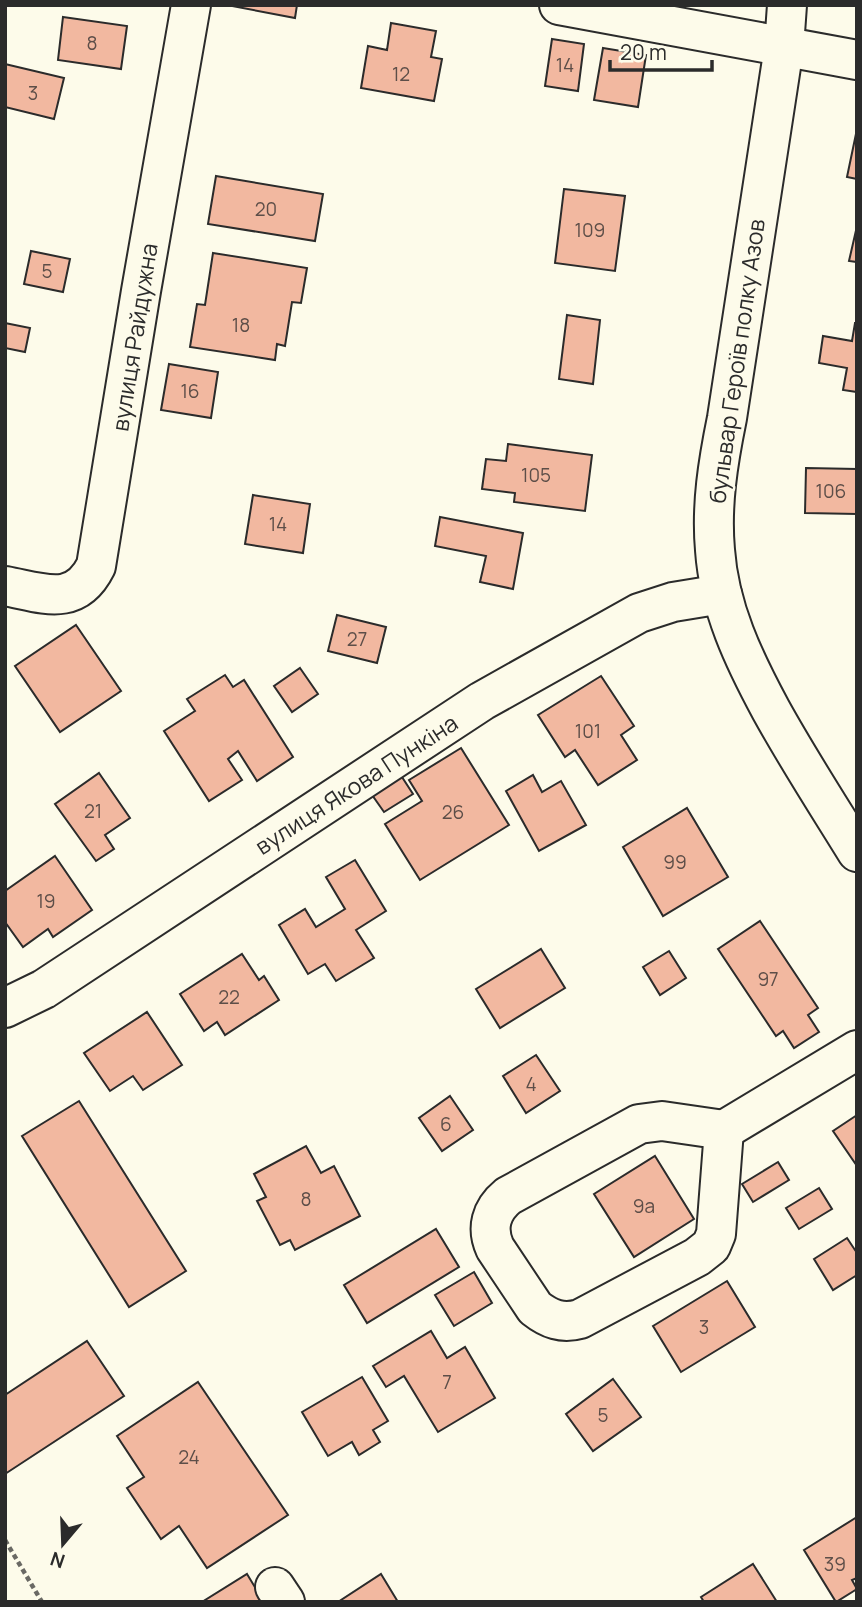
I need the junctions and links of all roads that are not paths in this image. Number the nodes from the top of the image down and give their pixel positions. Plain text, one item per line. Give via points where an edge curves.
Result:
1 (191, 5) edge
2 (559, 5) edge
3 (788, 5) edge
4 (784, 47) junction
5 (857, 60) edge
6 (5, 586) edge
7 (722, 594) junction
8 (857, 852) edge
9 (5, 1008) edge
10 (857, 1050) edge
11 (724, 1130) junction

1 - 6 street, вулиця Райдужна via 96,566 81,588 68,593 54,596
2 - 4 street
3 - 4 street, бульвар Героїв полку Азов
4 - 5 street
4 - 7 street, бульвар Героїв полку Азов via 717,468 713,510
7 - 8 street, бульвар Героїв полку Азов via 751,672
7 - 9 street, вулиця Якова Пункіна via 639,613 482,701 44,989
10 - 11 street
11 - 11 street via 718,1219 710,1246 580,1318 551,1319 535,1308 491,1239 491,1219 500,1202 639,1125 662,1121

